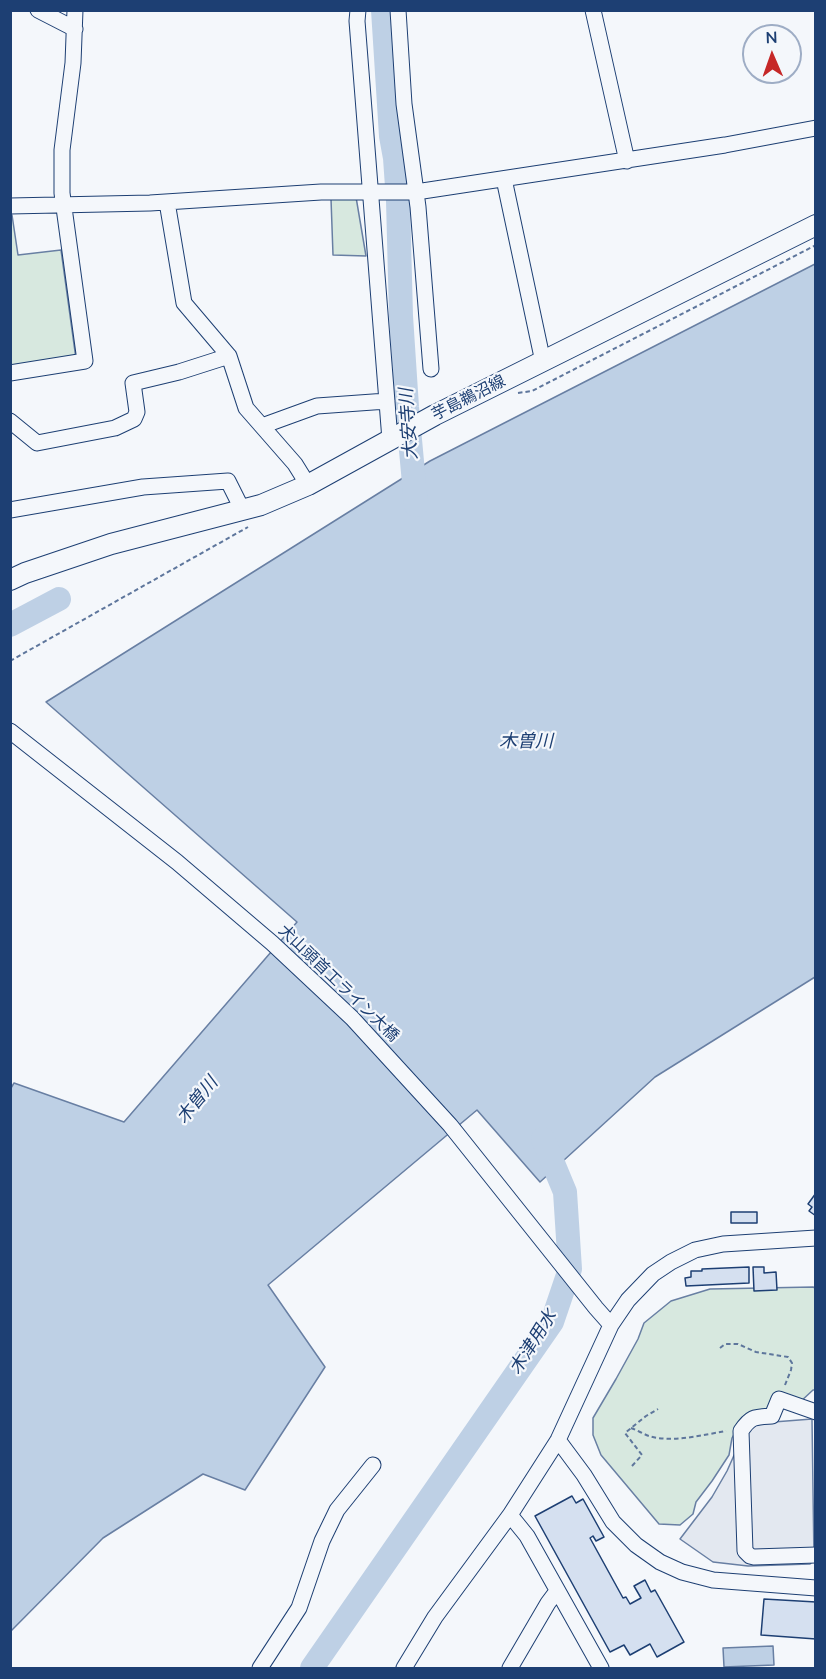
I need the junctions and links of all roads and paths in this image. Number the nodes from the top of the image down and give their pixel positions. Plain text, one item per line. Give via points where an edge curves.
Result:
1 (38, 10) edge
2 (75, 10) edge
3 (358, 10) edge
4 (398, 10) edge
5 (593, 10) edge
6 (75, 29) junction
7 (816, 128) edge
8 (627, 161) junction
9 (504, 179) junction
10 (374, 192) junction
11 (413, 192) junction
12 (167, 202) junction
13 (10, 206) edge
14 (63, 206) junction
15 (816, 225) edge
16 (229, 356) junction
17 (543, 362) junction
18 (431, 369) dead end
19 (10, 373) edge
20 (387, 401) junction
21 (10, 421) edge
22 (262, 426) junction
23 (393, 438) junction
24 (308, 485) junction
25 (10, 510) edge
26 (242, 510) junction
27 (10, 580) edge
28 (10, 731) edge
29 (816, 1238) edge
30 (611, 1325) junction
31 (720, 1348) dead end
32 (779, 1399) junction
33 (658, 1409) dead end
34 (816, 1413) edge
35 (631, 1428) junction
36 (741, 1431) junction
37 (558, 1440) junction
38 (373, 1465) dead end
39 (632, 1466) dead end
40 (510, 1515) junction
41 (816, 1556) edge
42 (816, 1587) edge
43 (557, 1591) junction
44 (260, 1668) edge
45 (404, 1668) edge
46 (510, 1668) edge
47 (601, 1668) edge

1 - 6 street
2 - 6 street
3 - 10 street
4 - 11 street
5 - 8 street
6 - 14 street via 62,150
7 - 8 street
8 - 9 street
9 - 11 street
9 - 17 street
10 - 11 street
10 - 12 street
10 - 20 street
11 - 18 street
12 - 14 street
12 - 16 street via 184,303
13 - 14 street
14 - 19 street via 85,361
15 - 17 main road, 芋島鵜沼線
16 - 21 street via 133,383 135,420 115,428 37,443
16 - 22 street via 246,408
17 - 23 main road, 芋島鵜沼線
20 - 22 street via 317,406
20 - 23 street
22 - 24 street via 296,464
23 - 24 main road, 芋島鵜沼線
24 - 26 main road, 芋島鵜沼線
25 - 26 street via 143,488 228,481
26 - 27 main road, 芋島鵜沼線 via 111,544
28 - 30 street, 犬山頭首工ライン大橋 via 177,862 352,1018 450,1125
29 - 30 street via 723,1244 695,1250 653,1274
30 - 37 street
31 - 32 path via 738,1344 756,1352 788,1357 791,1370
32 - 34 street
32 - 36 street via 772,1416 752,1419
33 - 35 path
35 - 36 path via 649,1436 669,1438
35 - 39 path via 625,1433 642,1455
36 - 41 street via 745,1551 754,1557
37 - 40 street
37 - 42 street via 613,1522 660,1562 713,1580
38 - 44 street via 337,1510 299,1608
40 - 43 street via 527,1536
40 - 45 street via 435,1617
43 - 46 street
43 - 47 street

